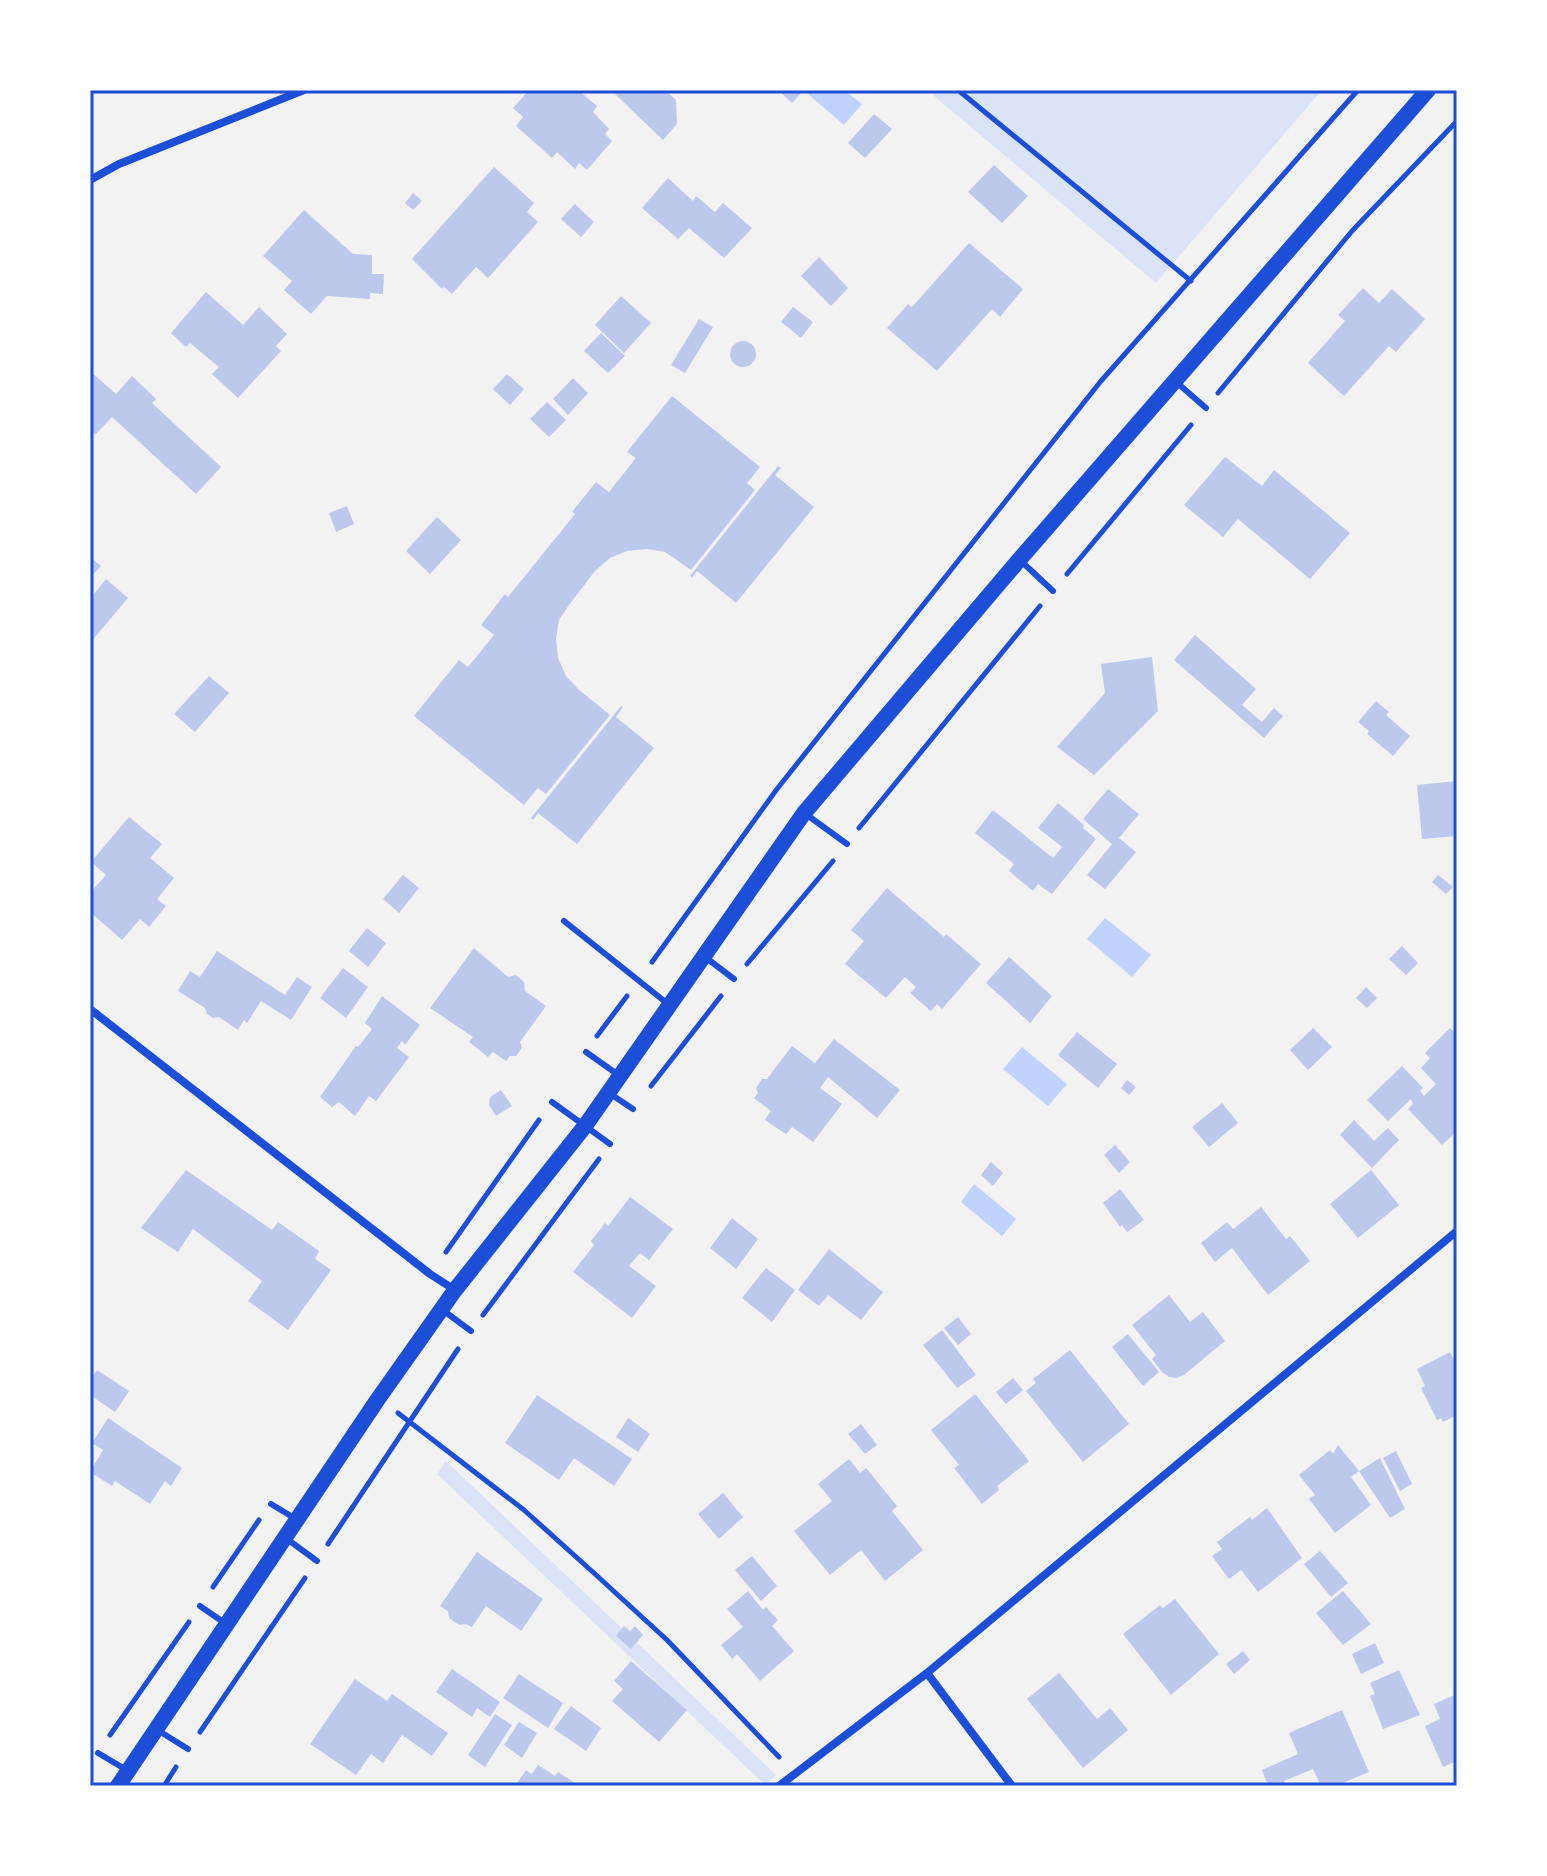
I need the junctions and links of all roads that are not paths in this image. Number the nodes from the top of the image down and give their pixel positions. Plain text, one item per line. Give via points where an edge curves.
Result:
1 (304, 90) edge
2 (1428, 90) edge
3 (90, 180) edge
4 (1175, 381) junction
5 (1206, 408) road end
6 (1019, 560) junction
7 (1053, 591) road end
8 (804, 813) junction
9 (847, 844) road end
10 (564, 921) dead end
11 (705, 957) junction
12 (734, 979) road end
13 (670, 1005) junction
14 (90, 1009) edge
15 (586, 1052) dead end
16 (620, 1076) junction
17 (609, 1093) junction
18 (552, 1102) dead end
19 (633, 1109) road end
20 (585, 1126) junction
21 (610, 1144) road end
22 (1457, 1231) edge
23 (455, 1290) junction
24 (441, 1309) junction
25 (471, 1331) road end
26 (271, 1504) dead end
27 (296, 1519) junction
28 (284, 1537) junction
29 (317, 1561) road end
30 (200, 1606) dead end
31 (226, 1624) junction
32 (927, 1673) junction
33 (156, 1729) junction
34 (188, 1749) road end
35 (98, 1753) dead end
36 (128, 1771) junction
37 (118, 1786) edge
38 (779, 1786) edge
39 (1012, 1786) edge

1 - 3 street
2 - 4 main road
4 - 5 lane
4 - 6 main road
6 - 7 lane
6 - 8 main road
8 - 9 lane
8 - 11 main road
10 - 13 lane
11 - 12 lane
11 - 13 main road
13 - 16 main road
14 - 23 street
15 - 16 lane
16 - 17 main road
17 - 19 lane
17 - 20 main road
18 - 20 lane
20 - 21 lane
20 - 23 main road
22 - 32 street
23 - 24 main road
24 - 25 lane
24 - 27 main road
26 - 27 lane
27 - 28 main road
28 - 29 lane
28 - 31 main road
30 - 31 lane
31 - 33 main road
32 - 38 street
32 - 39 street
33 - 34 lane
33 - 36 main road
35 - 36 lane
36 - 37 main road

